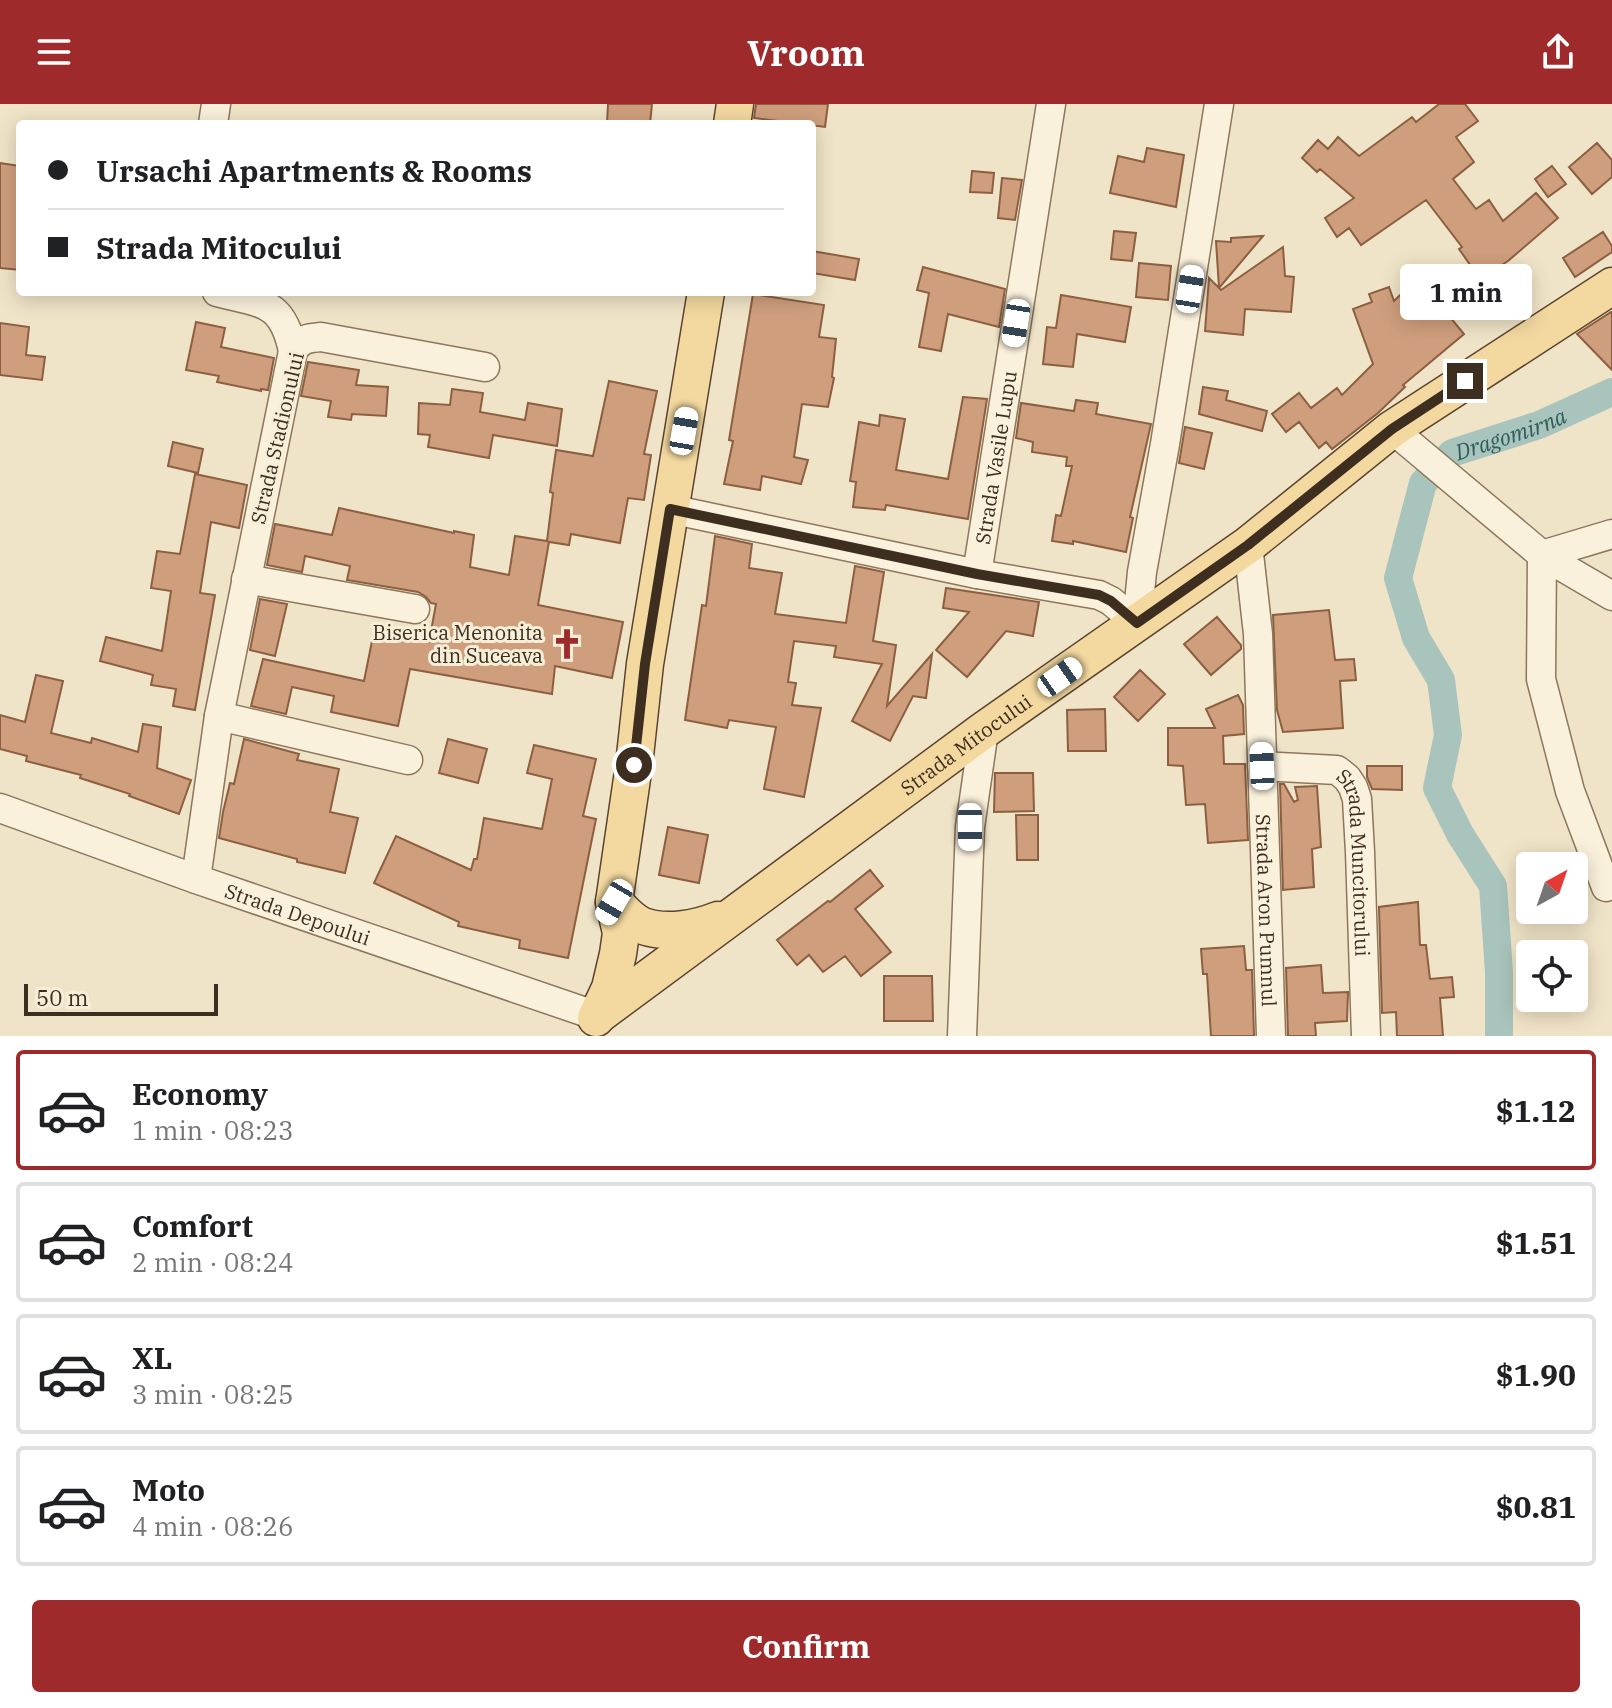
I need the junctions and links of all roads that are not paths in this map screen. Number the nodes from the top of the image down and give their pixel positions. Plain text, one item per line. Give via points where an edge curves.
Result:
1 (1051, 104) edge
2 (1219, 104) edge
3 (1612, 286) edge
4 (233, 296) edge
5 (705, 296) edge
6 (293, 351) junction
7 (485, 367) dead end
8 (1392, 429) junction
9 (670, 509) junction
10 (1612, 534) edge
11 (1248, 545) junction
12 (1542, 555) junction
13 (977, 574) junction
14 (246, 579) junction
15 (1612, 596) edge
16 (415, 609) dead end
17 (1137, 623) junction
18 (219, 716) junction
19 (984, 730) junction
20 (408, 760) dead end
21 (1262, 766) junction
22 (0, 808) edge
23 (1602, 844) edge
24 (196, 879) junction
25 (1606, 887) dead end
26 (614, 902) junction
27 (742, 910) junction
28 (595, 1026) edge
29 (962, 1036) edge
30 (1271, 1036) edge
31 (1366, 1036) edge

1 - 13 street, Strada Vasile Lupu
2 - 17 street
3 - 8 main road, Strada Mitocului
4 - 6 street via 268,305 281,315
5 - 9 main road
6 - 7 street, Strada Stadionului via 298,343 321,337
6 - 14 street, Strada Stadionului
8 - 11 main road, Strada Mitocului
8 - 12 street
9 - 13 street
9 - 26 main road
10 - 12 street
11 - 17 main road, Strada Mitocului
11 - 21 street, Strada Aron Pumnul via 1258,634
12 - 15 street
12 - 23 street via 1541,679 1570,791
13 - 17 street via 1099,595
14 - 16 street
14 - 18 street, Strada Stadionului
17 - 19 main road, Strada Mitocului
18 - 20 street
18 - 24 street, Strada Stadionului
19 - 27 main road, Strada Mitocului
19 - 29 street via 970,827
21 - 30 street, Strada Aron Pumnul
21 - 31 street, Strada Muncitorului via 1337,770 1353,787
22 - 24 street, Strada Depoului
23 - 25 street
24 - 28 street, Strada Depoului
26 - 27 main road via 641,926 667,930 710,924
26 - 28 main road via 600,926 595,950 590,987
27 - 28 main road, Strada Mitocului

